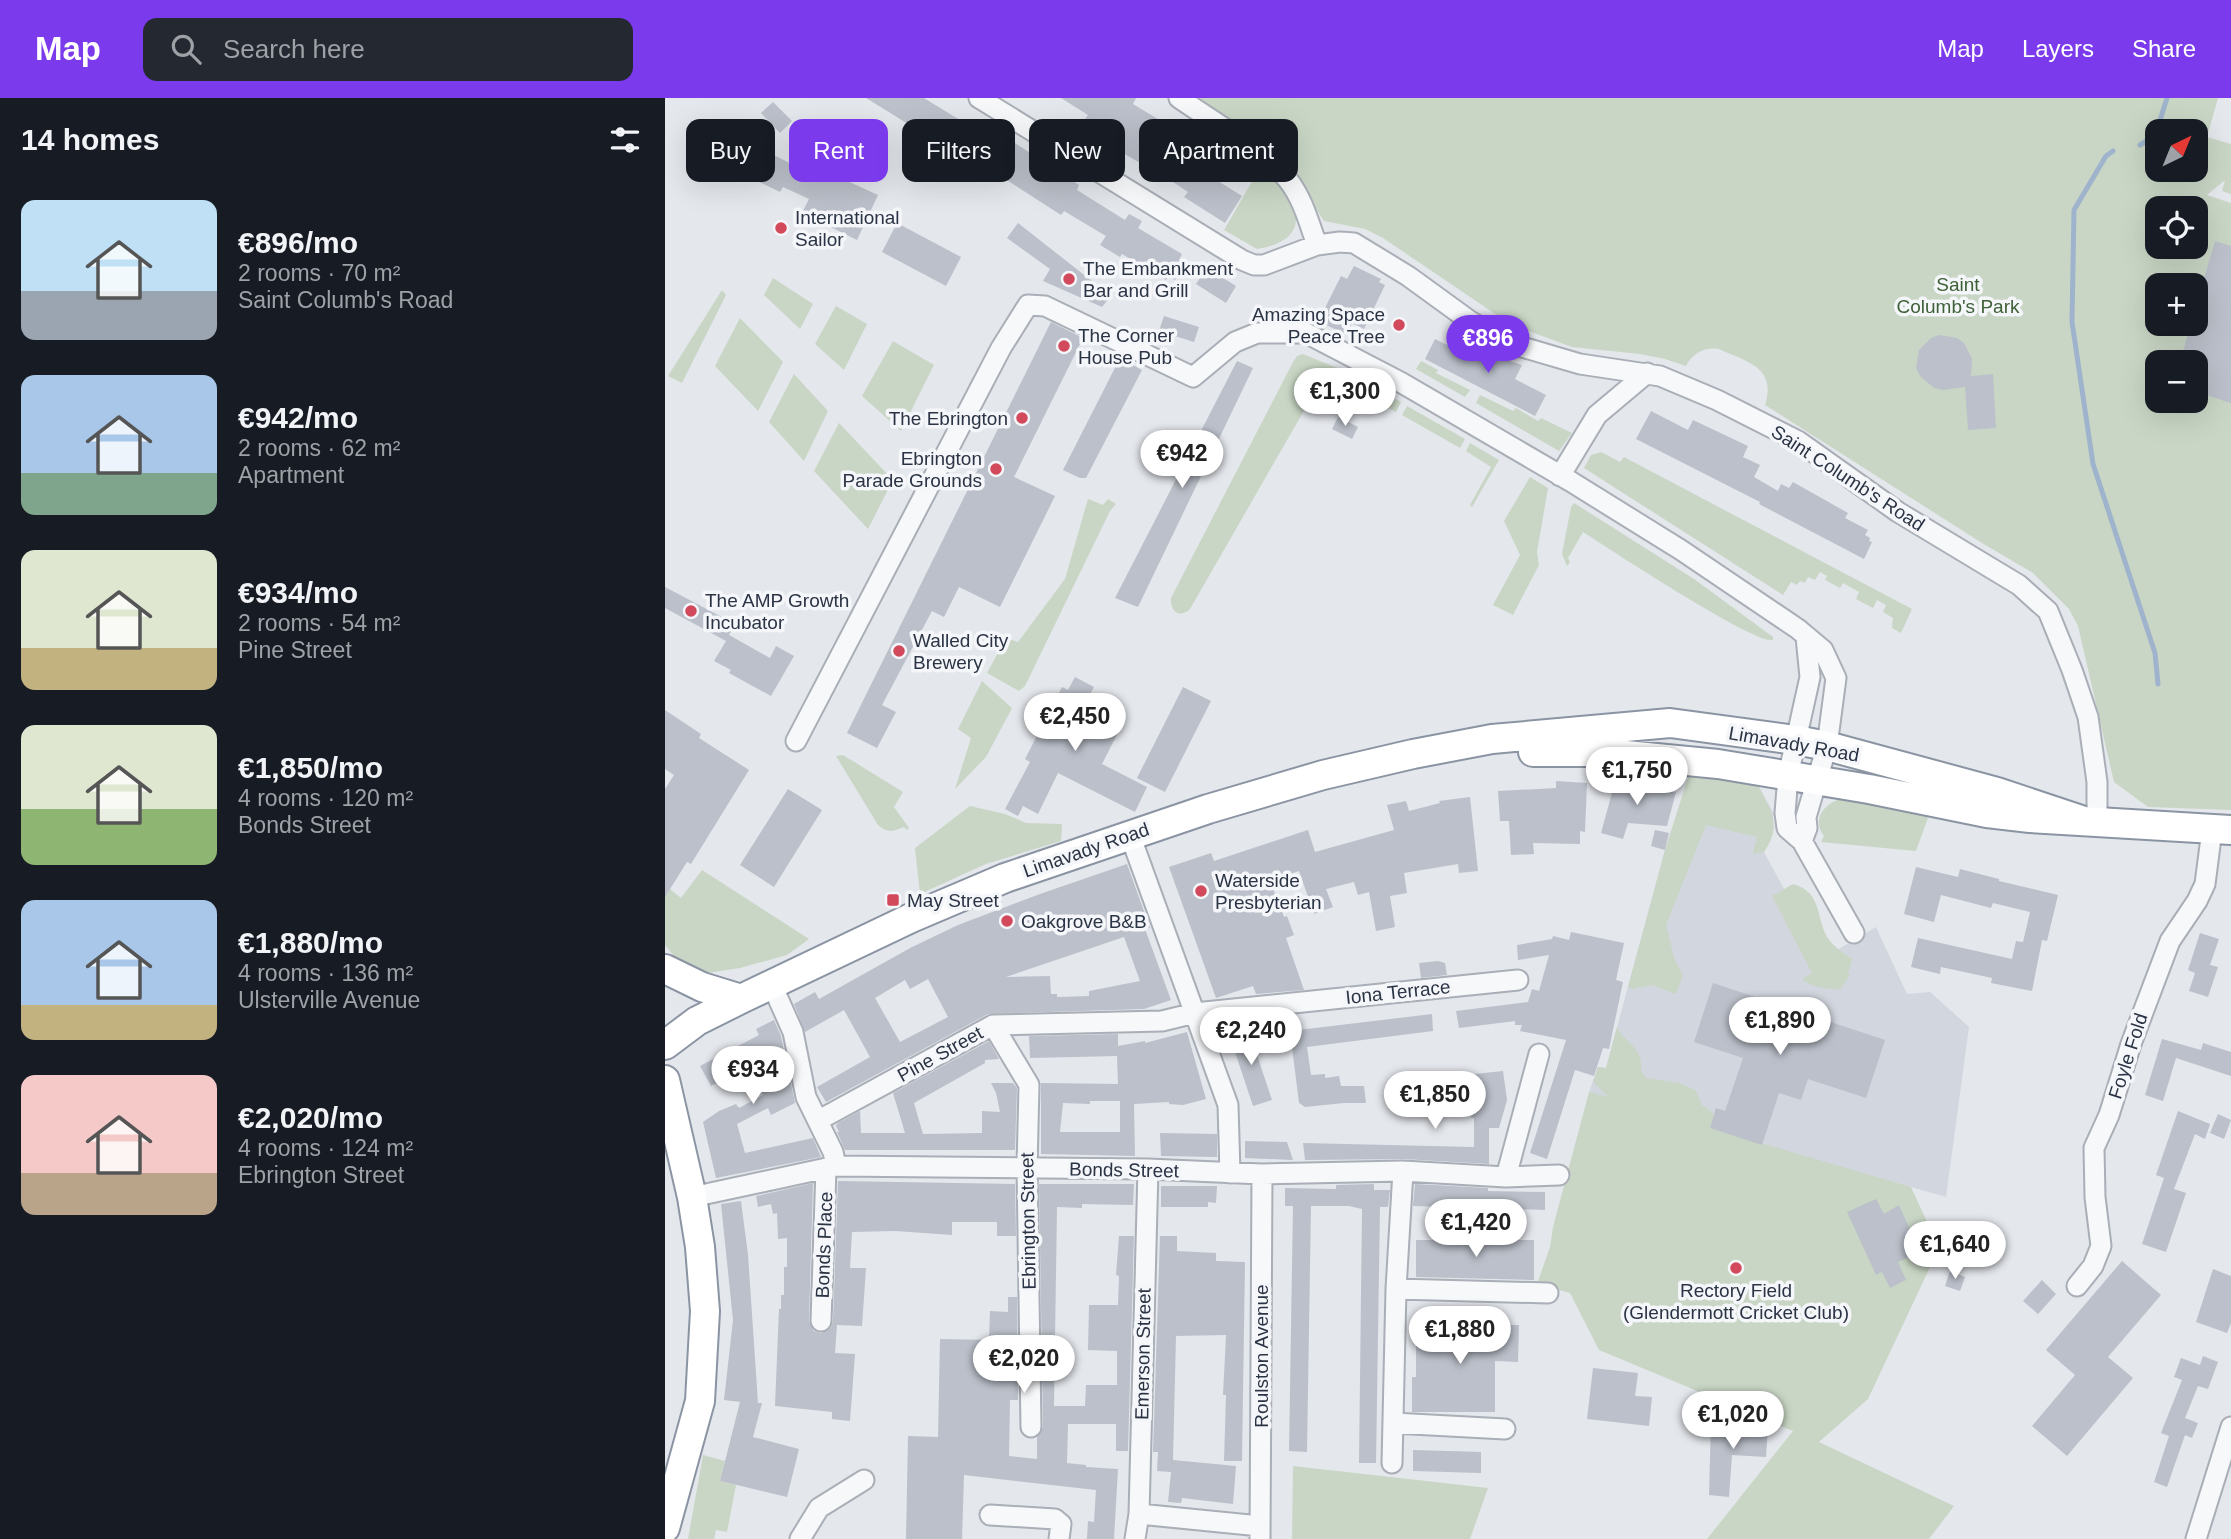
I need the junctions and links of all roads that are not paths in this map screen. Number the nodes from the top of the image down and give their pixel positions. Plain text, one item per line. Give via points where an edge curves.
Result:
1 (979, 98) edge
2 (1179, 98) edge
3 (1317, 245) junction
4 (1647, 373) junction
5 (1560, 475) junction
6 (1806, 637) junction
7 (796, 741) dead end
8 (1413, 754) junction
9 (1792, 758) junction
10 (1822, 764) junction
11 (2090, 822) junction
12 (2221, 830) edge
13 (1130, 835) junction
14 (1802, 841) junction
15 (1854, 933) dead end
16 (665, 969) edge
17 (1518, 980) dead end
18 (772, 985) junction
19 (741, 999) junction
20 (1195, 1013) junction
21 (993, 1025) junction
22 (665, 1045) edge
23 (1539, 1054) dead end
24 (665, 1080) edge
25 (819, 1120) junction
26 (831, 1167) junction
27 (1027, 1168) junction
28 (1148, 1169) junction
29 (1403, 1171) junction
30 (1230, 1173) junction
31 (1262, 1174) junction
32 (1559, 1175) dead end
33 (1506, 1177) junction
34 (692, 1197) junction
35 (2077, 1286) dead end
36 (1396, 1289) junction
37 (1548, 1293) dead end
38 (821, 1321) dead end
39 (1393, 1423) junction
40 (1031, 1427) dead end
41 (2231, 1427) edge
42 (1505, 1429) dead end
43 (1392, 1463) dead end
44 (865, 1480) dead end
45 (1139, 1514) junction
46 (990, 1515) dead end
47 (665, 1528) edge
48 (1260, 1533) edge
49 (800, 1539) edge
50 (1059, 1539) edge
51 (1135, 1539) edge
52 (2196, 1539) edge

1 - 3 street, Saint Columb's Road via 1254,265
2 - 3 street via 1288,179
3 - 4 street, Saint Columb's Road via 1354,243 1505,342 1580,364
4 - 5 street via 1597,415
4 - 11 street, Saint Columb's Road via 1717,400 1798,441 1898,512 2019,586 2048,611 2088,717 2097,782
5 - 6 street via 1681,550
5 - 7 street via 1306,333 1257,333 1235,342 1193,377 1055,309 1028,305 1001,348
6 - 9 street via 1810,677
6 - 10 street via 1823,650 1836,678
8 - 9 highway, Limavady Road via 1595,752 1683,760
8 - 9 highway, Limavady Road via 1492,739 1670,723
8 - 13 highway, Limavady Road via 1323,775
9 - 10 highway, Limavady Road
9 - 14 street via 1785,813 1787,828
10 - 11 highway, Limavady Road via 1997,792
10 - 11 highway, Limavady Road via 1869,789 1987,813
10 - 14 street
11 - 12 highway, Limavady Road
12 - 35 street, Foyle Fold via 2205,884 2170,941 2094,1148 2101,1246
13 - 18 highway, Limavady Road via 1005,878
13 - 20 street
14 - 15 street
16 - 19 highway
17 - 20 street, Iona Terrace
18 - 19 highway, Limavady Road
18 - 25 street, Bonds Place via 793,1032 806,1097
19 - 22 highway, Limavady Road via 697,1021
20 - 21 street, Pine Street via 1162,1021
20 - 30 street via 1228,1105
21 - 25 street, Pine Street
21 - 27 street, Ebrington Street via 1029,1085
23 - 33 street
24 - 34 highway
25 - 26 street, Bonds Place via 833,1152
26 - 27 street, Bonds Street
26 - 34 street, Bonds Street
26 - 38 street, Bonds Place
27 - 28 street, Bonds Street
27 - 40 street, Ebrington Street
28 - 30 street, Bonds Street
28 - 45 street, Emerson Street
29 - 31 street, Bonds Street
29 - 33 street, Bonds Street
29 - 36 street
30 - 31 street, Bonds Street
31 - 48 street, Roulston Avenue
32 - 33 street, Bonds Street
34 - 47 highway via 705,1311 700,1402
36 - 37 street
36 - 39 street
39 - 42 street
39 - 43 street
41 - 52 street
44 - 49 street via 819,1508
45 - 48 street
45 - 51 street, Emerson Street
46 - 50 street via 1055,1519 1061,1524

